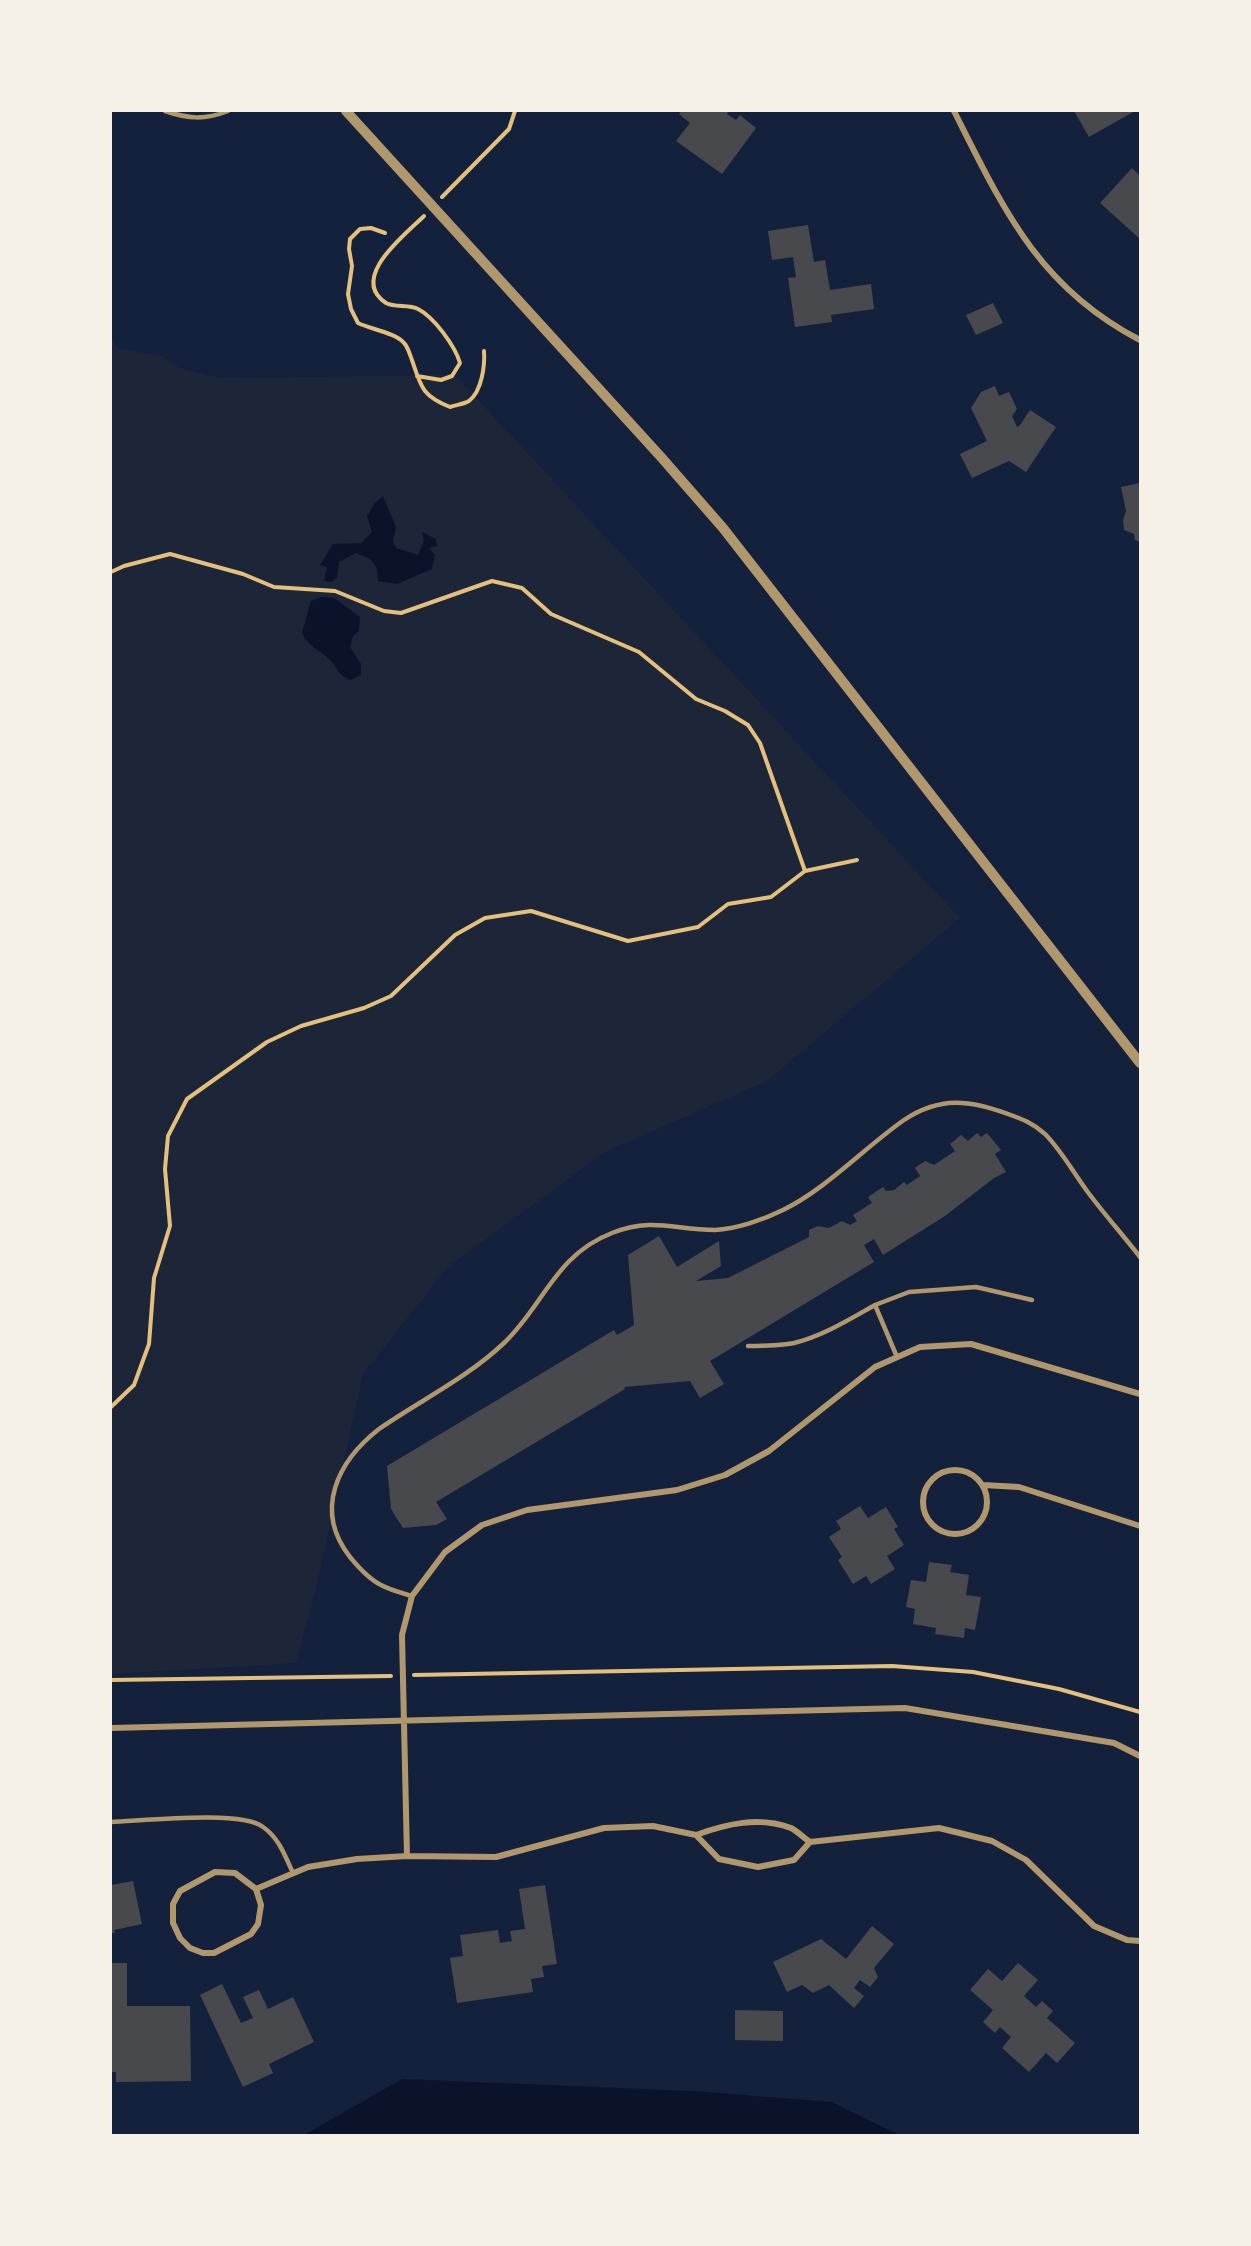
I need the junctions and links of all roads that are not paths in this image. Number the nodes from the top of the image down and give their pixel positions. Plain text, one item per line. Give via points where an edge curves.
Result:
1 (165, 111) edge
2 (228, 111) edge
3 (346, 111) edge
4 (954, 111) edge
5 (1140, 340) edge
6 (1140, 1063) edge
7 (1140, 1257) edge
8 (1032, 1300) dead end
9 (875, 1305) junction
10 (748, 1346) dead end
11 (897, 1357) junction
12 (1140, 1394) edge
13 (983, 1485) junction
14 (1140, 1526) edge
15 (412, 1596) junction
16 (403, 1721) junction
17 (111, 1728) edge
18 (1140, 1756) edge
19 (111, 1822) edge
20 (696, 1835) junction
21 (810, 1842) junction
22 (407, 1856) junction
23 (293, 1873) junction
24 (256, 1889) junction
25 (1140, 1941) edge

1 - 2 lane via 183,118 206,118
3 - 6 street via 723,528
4 - 5 street via 1014,225 1041,262 1086,305
7 - 15 lane via 1045,1134 1025,1118 974,1102 936,1105 906,1119 814,1190 767,1217 717,1230 648,1224 611,1233 582,1249 559,1270 506,1341 482,1362 379,1429 343,1467 336,1481 333,1514 343,1548 382,1586
8 - 9 lane via 976,1287 909,1292
9 - 10 lane via 795,1343
9 - 11 lane
11 - 12 street via 920,1347 971,1344
11 - 15 street via 875,1366 769,1451 725,1475 677,1490 527,1510 482,1526 445,1552
13 - 13 street via 966,1471 955,1469 938,1474 924,1492 923,1503 932,1524 949,1533 971,1530 986,1513
13 - 14 street via 1018,1487
15 - 16 street via 402,1635
16 - 17 street
16 - 18 street via 905,1708 1114,1743
16 - 22 street
19 - 23 lane via 234,1818 253,1822 277,1840
20 - 21 street via 724,1825 760,1821 792,1828
20 - 21 street via 719,1859 758,1867 794,1860
20 - 22 street via 653,1826 604,1828 496,1857
21 - 25 street via 939,1828 992,1841 1026,1860 1094,1926 1127,1940
22 - 23 street via 357,1858
23 - 24 street
24 - 24 street via 235,1873 215,1872 180,1891 173,1904 173,1923 180,1938 203,1953 214,1953 250,1934 258,1924 261,1905

